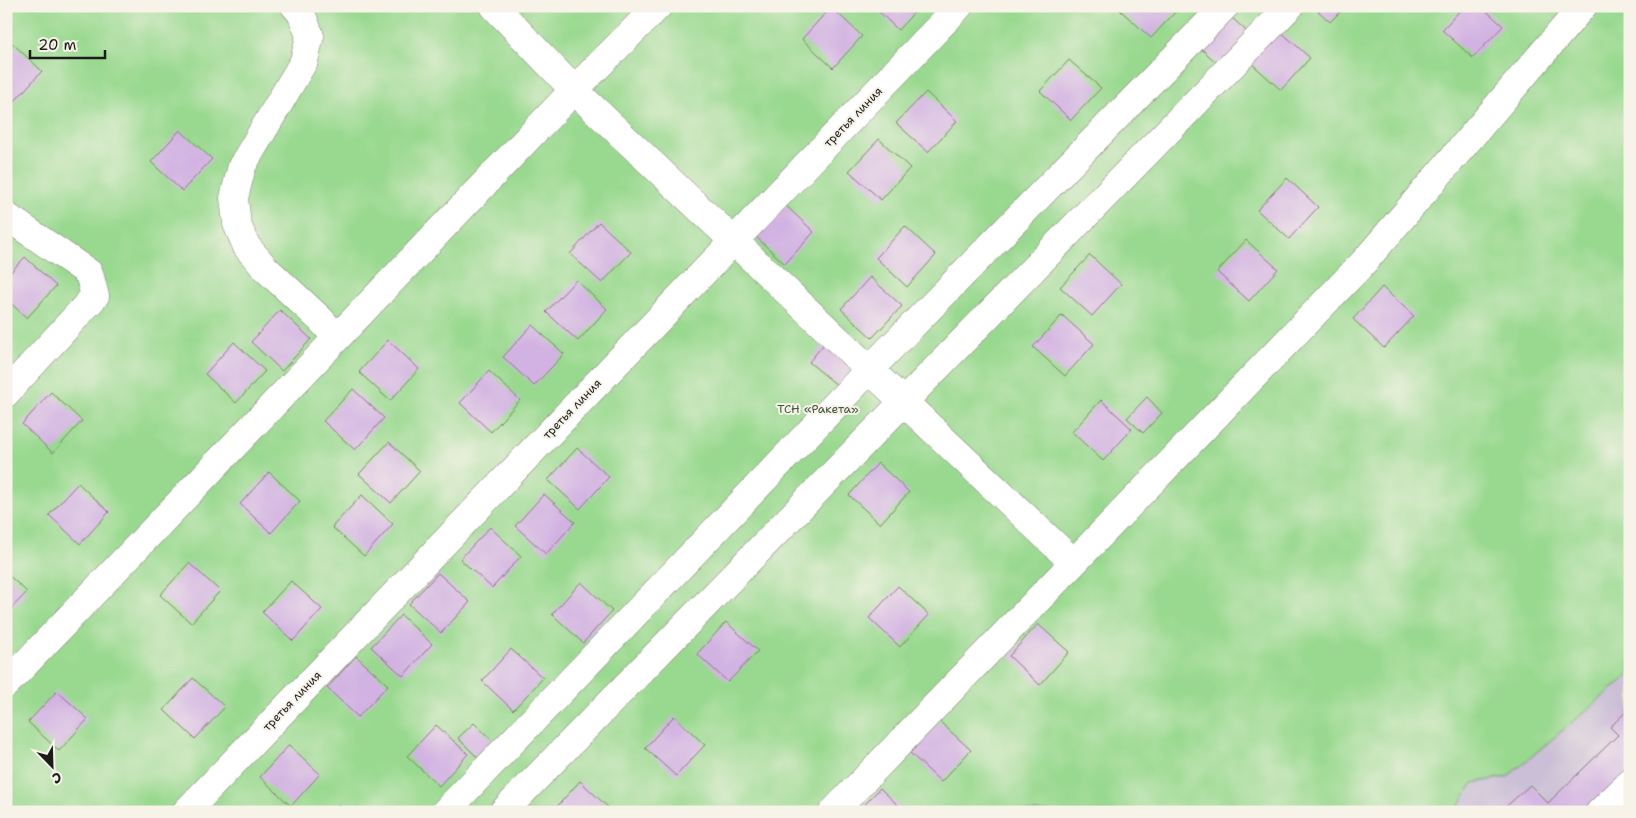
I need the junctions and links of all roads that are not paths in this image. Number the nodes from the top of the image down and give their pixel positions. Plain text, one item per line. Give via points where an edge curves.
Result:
1 (295, 6) edge
2 (494, 6) edge
3 (658, 6) edge
4 (960, 6) edge
5 (1225, 6) edge
6 (1290, 6) edge
7 (1583, 6) edge
8 (574, 90) junction
9 (6, 216) edge
10 (733, 242) junction
11 (337, 338) junction
12 (869, 370) junction
13 (6, 393) edge
14 (903, 402) junction
15 (1073, 562) junction
16 (6, 684) edge
17 (1630, 783) edge
18 (186, 812) edge
19 (444, 812) edge
20 (503, 812) edge
21 (833, 812) edge
22 (1600, 812) edge

1 - 11 lane via 310,36 304,62 242,166 234,198 237,224 247,247 266,269
2 - 8 lane
3 - 8 lane
4 - 10 lane, третья линия
5 - 12 lane
6 - 14 lane
7 - 15 lane via 1363,263
8 - 10 lane
8 - 11 lane
9 - 13 lane via 89,273 95,296
10 - 12 lane
10 - 18 lane, третья линия
11 - 16 lane
12 - 14 lane
12 - 19 lane
14 - 15 lane
14 - 20 lane
15 - 21 lane
17 - 22 lane

